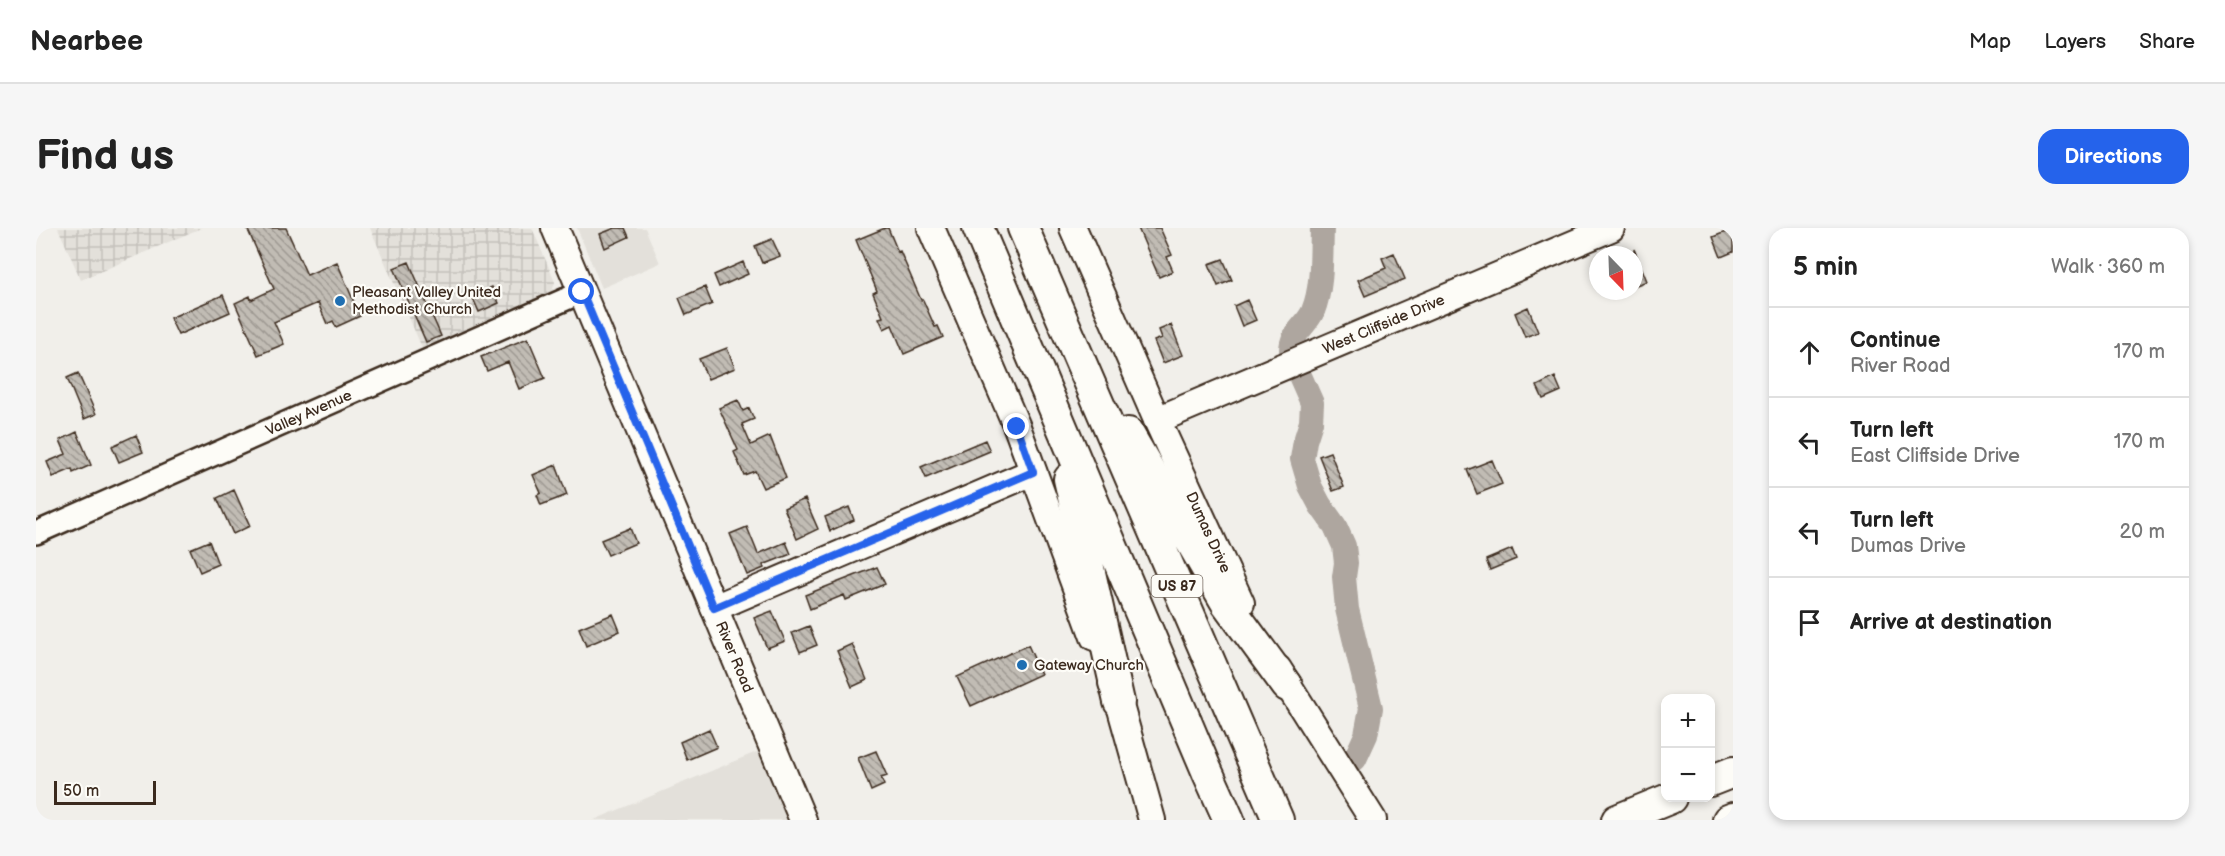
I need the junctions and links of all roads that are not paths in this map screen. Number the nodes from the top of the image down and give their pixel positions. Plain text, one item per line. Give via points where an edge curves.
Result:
1 (555, 228) edge
2 (931, 228) edge
3 (978, 228) edge
4 (1023, 228) edge
5 (1073, 228) edge
6 (1611, 228) edge
7 (582, 292) junction
8 (1076, 352) junction
9 (1054, 409) junction
10 (1157, 420) junction
11 (1033, 472) junction
12 (36, 533) edge
13 (714, 608) junction
14 (1287, 686) junction
15 (1119, 702) junction
16 (1733, 772) edge
17 (1715, 779) edge
18 (1661, 802) edge
19 (1733, 818) edge
20 (803, 820) edge
21 (1152, 820) edge
22 (1229, 820) edge
23 (1278, 820) edge
24 (1373, 820) edge
25 (1617, 820) edge
26 (1728, 820) edge

1 - 7 main road, River Road
2 - 11 main road
3 - 9 highway, US 87
4 - 8 highway, US 87
5 - 10 main road, Dumas Drive
6 - 10 main road, West Cliffside Drive
7 - 12 street, Valley Avenue
7 - 13 main road, River Road
8 - 14 highway via 1227,604
8 - 23 highway, US 87
9 - 15 highway
9 - 22 highway, US 87
10 - 14 main road, Dumas Drive via 1234,589
11 - 13 main road
11 - 15 main road
13 - 20 main road, River Road
14 - 24 main road, Dumas Drive
15 - 21 main road
16 - 17 highway
18 - 25 highway
19 - 26 highway

